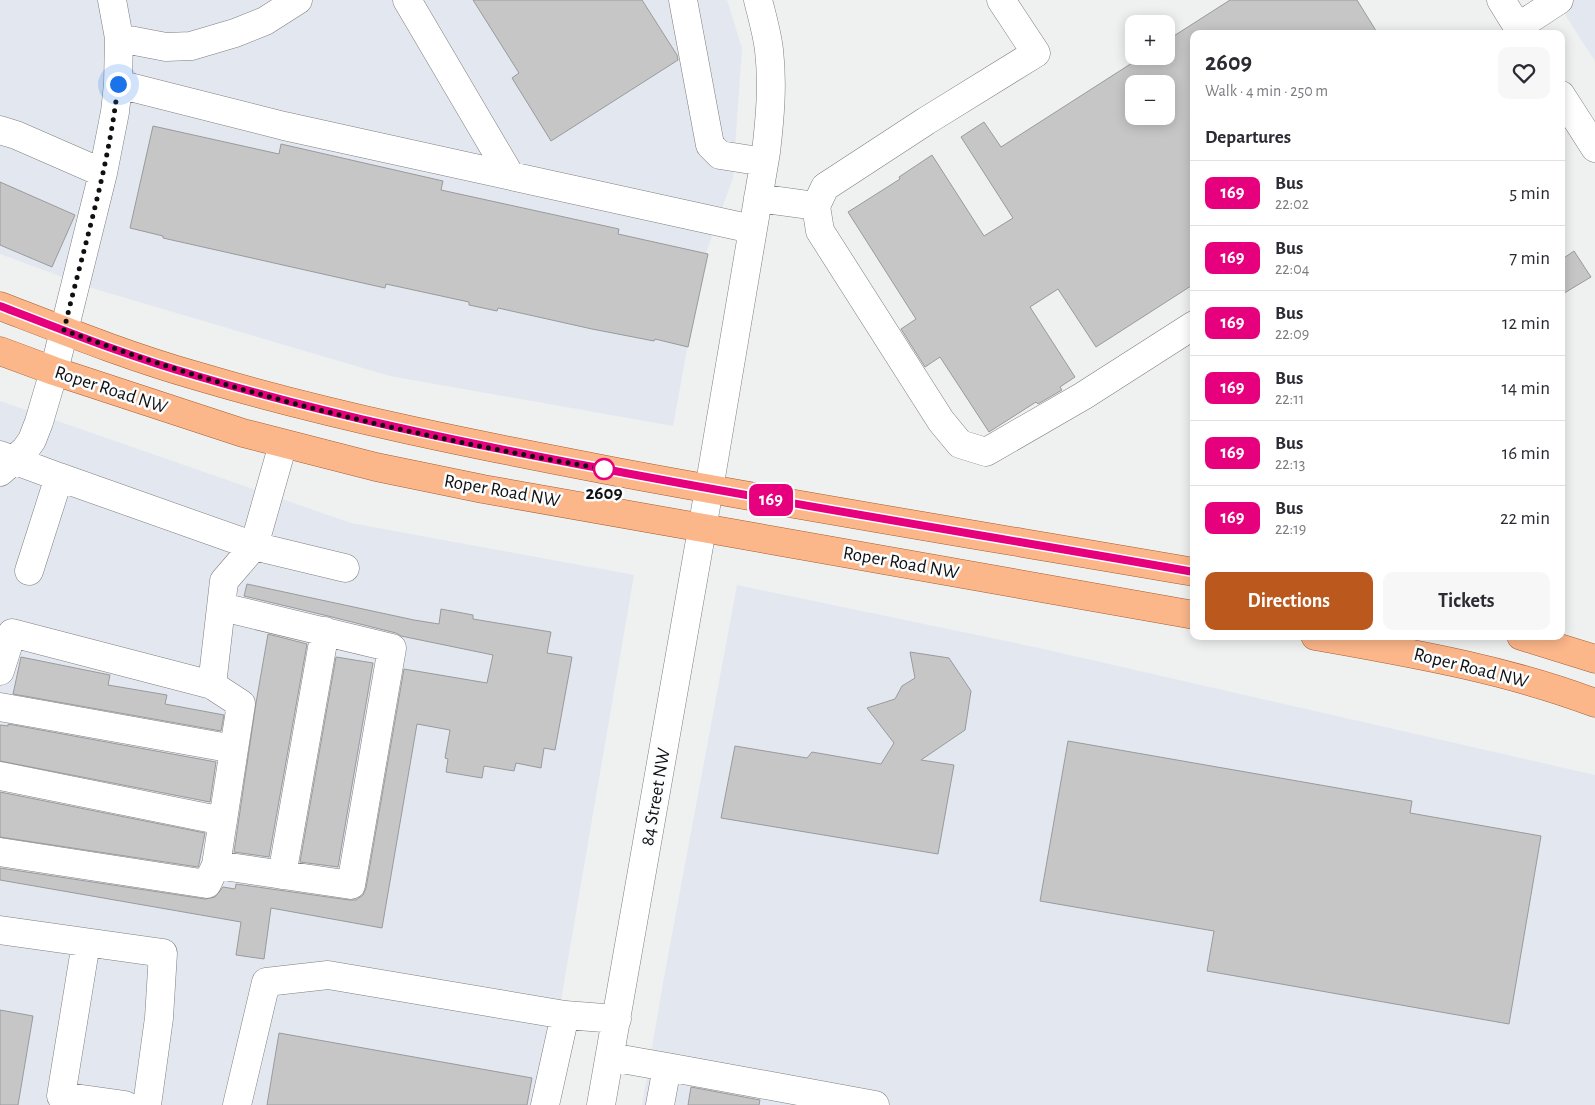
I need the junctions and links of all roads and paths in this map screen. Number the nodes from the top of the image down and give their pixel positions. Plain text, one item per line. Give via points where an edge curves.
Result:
1 (112, 0) edge
2 (298, 0) edge
3 (407, 0) edge
4 (683, 0) edge
5 (758, 0) edge
6 (1000, 0) edge
7 (1501, 0) edge
8 (1558, 0) edge
9 (1520, 30) edge
10 (119, 38) junction
11 (118, 84) junction
12 (1565, 101) edge
13 (0, 130) edge
14 (1595, 148) edge
15 (764, 162) junction
16 (103, 172) junction
17 (510, 176) junction
18 (758, 198) junction
19 (816, 206) junction
20 (752, 229) junction
21 (0, 306) edge
22 (1190, 328) edge
23 (64, 330) junction
24 (0, 351) edge
25 (54, 371) junction
26 (283, 444) junction
27 (5, 462) edge
28 (59, 477) junction
29 (710, 489) junction
30 (702, 527) junction
31 (254, 546) junction
32 (345, 568) dead end
33 (1190, 571) edge
34 (29, 572) dead end
35 (222, 607) junction
36 (1190, 614) edge
37 (325, 631) junction
38 (1337, 640) edge
39 (1534, 640) edge
40 (1595, 659) edge
41 (0, 671) edge
42 (212, 685) junction
43 (1595, 703) edge
44 (0, 707) edge
45 (234, 749) junction
46 (0, 776) edge
47 (223, 821) junction
48 (0, 852) edge
49 (216, 865) junction
50 (282, 875) junction
51 (0, 930) edge
52 (86, 943) junction
53 (565, 1015) junction
54 (617, 1019) junction
55 (610, 1057) junction
56 (667, 1067) junction
57 (125, 1105) edge
58 (147, 1105) edge
59 (237, 1105) edge
60 (545, 1105) edge
61 (602, 1105) edge
62 (660, 1105) edge
63 (876, 1105) edge

1 - 10 street
2 - 10 street via 265,21 191,46 166,47
3 - 17 street
4 - 15 street via 710,145 720,155
5 - 15 street, 84 Street NW via 769,49 772,83
6 - 19 street via 1036,53 825,188
7 - 9 street
8 - 9 street
10 - 11 street
11 - 16 street
11 - 17 street via 284,126
12 - 14 street
13 - 16 street
15 - 18 street, 84 Street NW
16 - 23 street
17 - 20 street
18 - 19 street
18 - 20 street, 84 Street NW
19 - 22 street via 820,231 941,421 960,444 986,452 1084,396
20 - 29 street, 84 Street NW
21 - 23 main road, Roper Road NW
23 - 25 street
23 - 29 main road, Roper Road NW via 196,376 347,416 493,448
24 - 25 main road, Roper Road NW
25 - 26 main road, Roper Road NW
25 - 27 street via 32,440
26 - 30 main road, Roper Road NW via 483,489
26 - 31 street
27 - 28 street
28 - 31 street
28 - 34 street
29 - 30 street, 84 Street NW
29 - 33 main road, Roper Road NW
30 - 36 main road, Roper Road NW
30 - 54 street, 84 Street NW
31 - 32 street
31 - 35 street via 224,581
35 - 37 street
35 - 42 street
37 - 50 street
37 - 50 street via 392,648 351,885
38 - 43 main road, Roper Road NW via 1467,665
39 - 40 main road
41 - 42 street via 12,633
42 - 45 street via 241,704
44 - 45 street
45 - 47 street
46 - 47 street
47 - 49 street
48 - 49 street via 207,884
49 - 50 street
51 - 52 street
52 - 57 street via 61,1096
52 - 58 street via 163,953 159,1018
53 - 54 street
53 - 59 street via 328,975 266,982
53 - 60 street
54 - 55 street, 84 Street NW
55 - 56 street
55 - 61 street, 84 Street NW
56 - 62 street
56 - 63 street

